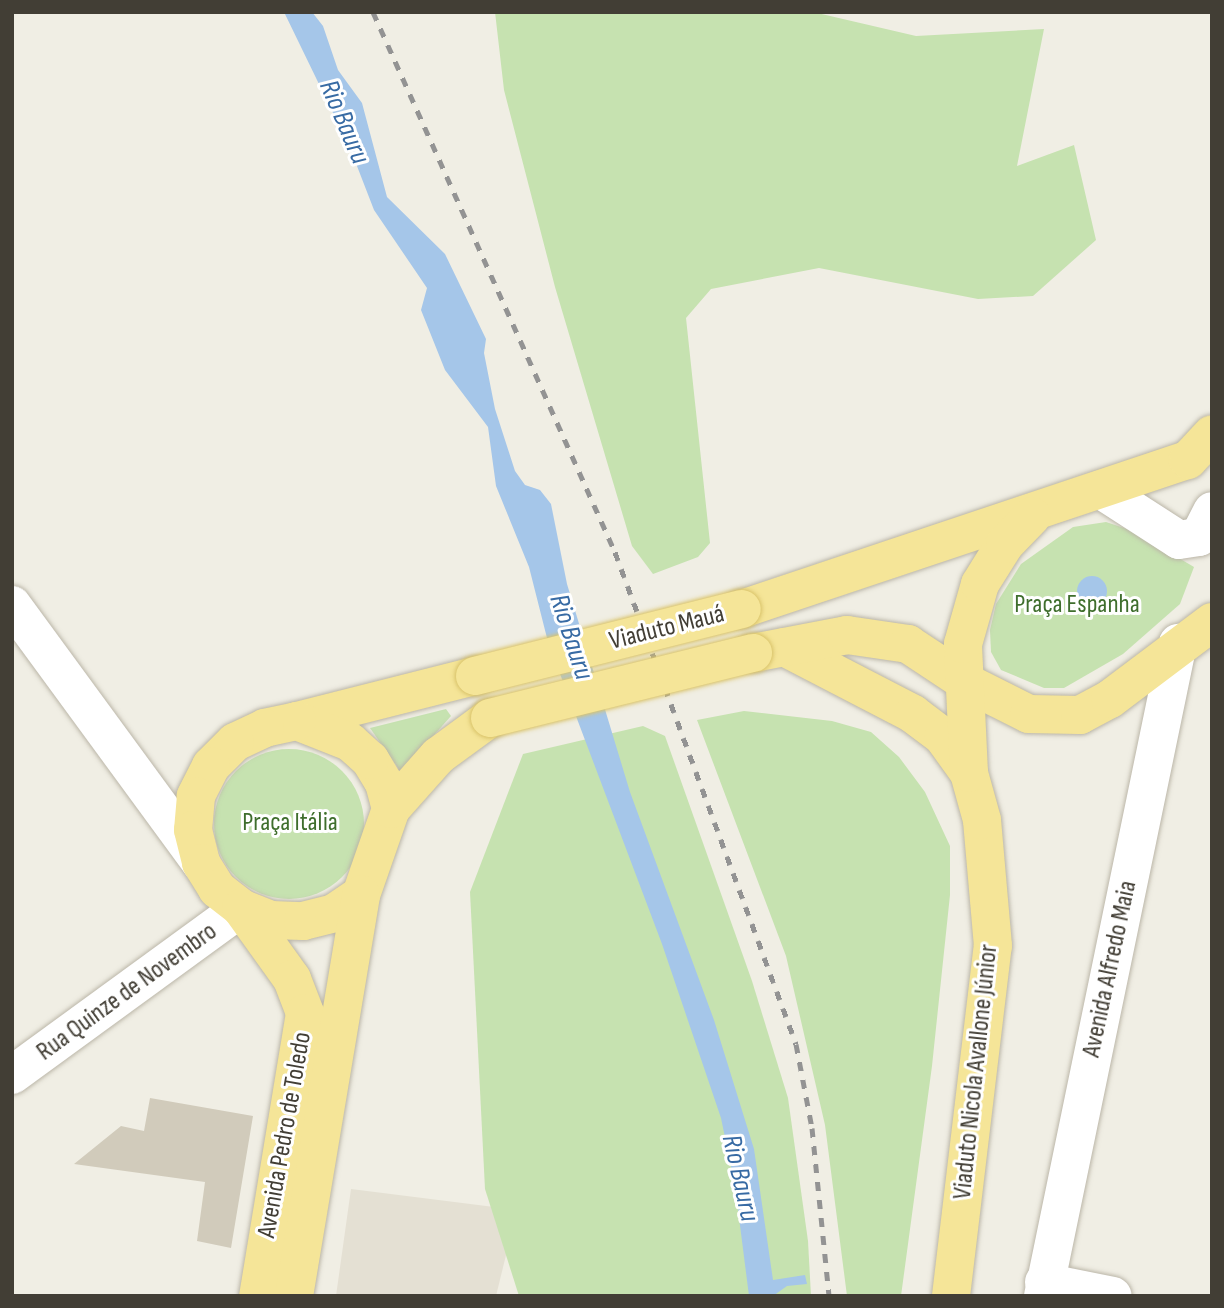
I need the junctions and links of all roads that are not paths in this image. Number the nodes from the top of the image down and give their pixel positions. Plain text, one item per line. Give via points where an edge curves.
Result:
1 (1212, 434) edge
2 (1102, 491) junction
3 (1212, 511) edge
4 (1032, 516) junction
5 (12, 606) edge
6 (1198, 629) edge
7 (768, 650) junction
8 (967, 683) junction
9 (298, 721) junction
10 (969, 773) junction
11 (391, 810) junction
12 (201, 863) junction
13 (361, 895) junction
14 (241, 908) junction
15 (12, 1075) edge
16 (1043, 1289) edge
17 (258, 1296) edge
18 (294, 1296) edge
19 (951, 1296) edge
20 (1113, 1296) edge

1 - 2 main road via 1188,460
2 - 3 street via 1179,540 1199,537
2 - 4 main road
4 - 8 main road via 1005,544 980,584 963,644
4 - 9 main road, Viaduto Mauá, bridge via 742,610
5 - 12 street
6 - 8 main road via 1110,699 1080,715 1029,714
6 - 16 street, Avenida Alfredo Maia
7 - 8 main road via 847,635 908,644
7 - 10 main road via 914,714 943,737
7 - 11 main road, Viaduto Mauá, bridge via 490,718 438,756
8 - 10 main road, Viaduto Nicola Avallone Júnior
9 - 11 main road via 350,742 370,760 384,783
9 - 12 main road via 265,727 235,742 211,766 196,796 193,830
10 - 19 main road, Viaduto Nicola Avallone Júnior via 982,820 993,946
11 - 13 main road
12 - 14 main road via 217,889
13 - 14 main road via 334,913 303,922 271,920
13 - 18 main road, Avenida Pedro de Toledo
14 - 15 street, Rua Quinze de Novembro
14 - 17 main road, Avenida Pedro de Toledo via 292,979 305,1013
16 - 20 street

